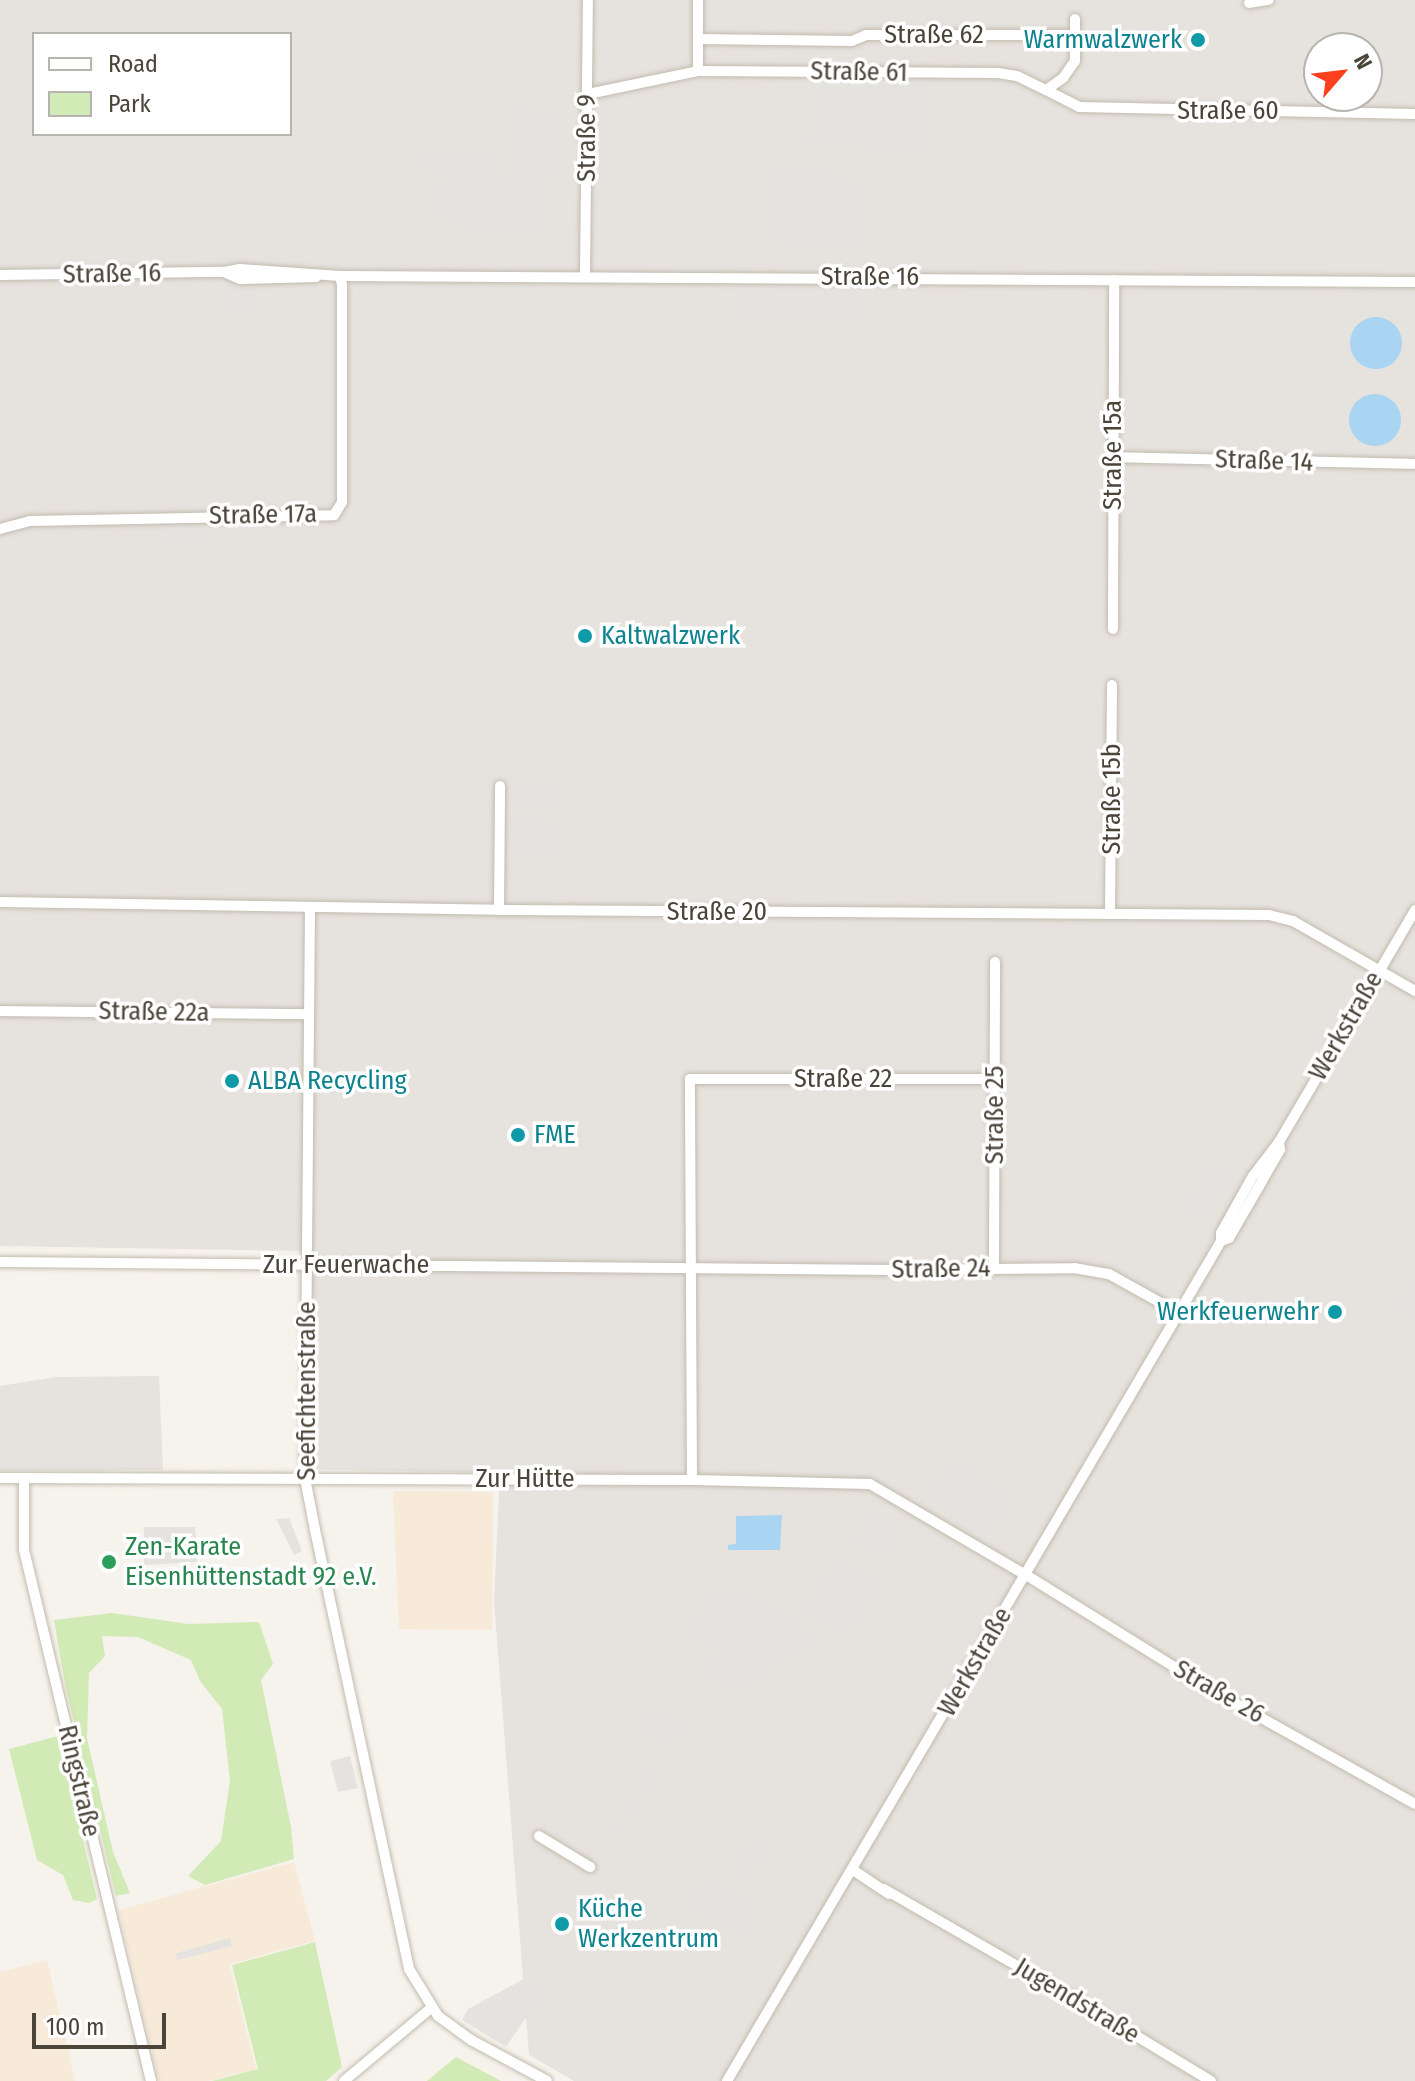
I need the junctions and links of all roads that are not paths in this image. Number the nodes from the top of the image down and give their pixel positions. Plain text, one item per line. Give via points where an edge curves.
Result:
1 (588, 0) edge
2 (698, 0) edge
3 (1269, 0) edge
4 (1249, 3) dead end
5 (1075, 19) dead end
6 (1075, 35) junction
7 (698, 39) junction
8 (698, 71) junction
9 (1046, 90) junction
10 (588, 94) junction
11 (1415, 114) edge
12 (0, 275) edge
13 (340, 276) junction
14 (585, 276) junction
15 (1114, 280) junction
16 (1415, 282) edge
17 (1113, 457) junction
18 (1415, 464) edge
19 (0, 529) edge
20 (1113, 629) dead end
21 (1112, 685) dead end
22 (500, 786) dead end
23 (0, 902) edge
24 (310, 908) junction
25 (499, 910) junction
26 (1415, 910) edge
27 (1110, 914) junction
28 (995, 962) dead end
29 (1379, 969) junction
30 (1415, 991) edge
31 (0, 1011) edge
32 (308, 1014) junction
33 (995, 1079) junction
34 (0, 1262) edge
35 (307, 1265) junction
36 (693, 1268) junction
37 (994, 1269) junction
38 (1179, 1313) junction
39 (0, 1478) edge
40 (305, 1478) junction
41 (24, 1479) junction
42 (692, 1480) junction
43 (1026, 1575) junction
44 (1415, 1804) edge
45 (539, 1836) dead end
46 (590, 1867) dead end
47 (853, 1870) junction
48 (431, 2008) junction
49 (347, 2078) edge
50 (151, 2081) edge
51 (547, 2081) edge
52 (727, 2081) edge
53 (1211, 2081) edge

1 - 10 street, Straße 9
2 - 7 street
3 - 4 street
5 - 6 street
6 - 7 street, Straße 62
6 - 9 street via 1075,61
7 - 8 street
8 - 9 street, Straße 61 via 998,73
8 - 10 street, Straße 61
9 - 11 street, Straße 60 via 1079,107
10 - 14 street, Straße 9
12 - 13 street, Straße 16 via 240,269
13 - 14 street, Straße 16
13 - 19 street, Straße 17a via 342,502 334,515 30,521
14 - 15 street, Straße 16
15 - 16 street, Straße 16
15 - 17 street, Straße 15a
17 - 18 street, Straße 14
17 - 20 street, Straße 15a
21 - 27 street, Straße 15b
22 - 25 street
23 - 24 street, Straße 20
24 - 25 street, Straße 20
24 - 32 street, Seefichtenstraße
25 - 27 street, Straße 20
26 - 29 street, Werkstraße
27 - 29 street, Straße 20 via 1269,915 1293,921
28 - 33 street, Straße 25
29 - 30 street, Straße 20
29 - 38 street, Werkstraße via 1279,1142 1253,1176
31 - 32 street, Straße 22a
32 - 35 street, Seefichtenstraße
33 - 36 street, Straße 22 via 690,1079
33 - 37 street, Straße 25
34 - 35 street, Zur Feuerwache
35 - 36 street, Zur Feuerwache
35 - 40 street, Seefichtenstraße
36 - 37 street, Straße 24
36 - 42 street
37 - 38 street, Straße 24 via 1101,1272
38 - 43 street, Werkstraße
39 - 41 street, Zur Hütte
40 - 41 street, Zur Hütte
40 - 42 street, Zur Hütte
40 - 48 street, Seefichtenstraße via 392,1901 409,1969
41 - 50 street, Ringstraße via 24,1550
42 - 43 street, Zur Hütte via 870,1484
43 - 44 street, Straße 26 via 1210,1689
43 - 47 street, Werkstraße
45 - 46 street
47 - 52 street, Werkstraße
47 - 53 street, Jugendstraße
48 - 49 street
48 - 51 street, Seefichtenstraße via 471,2040

